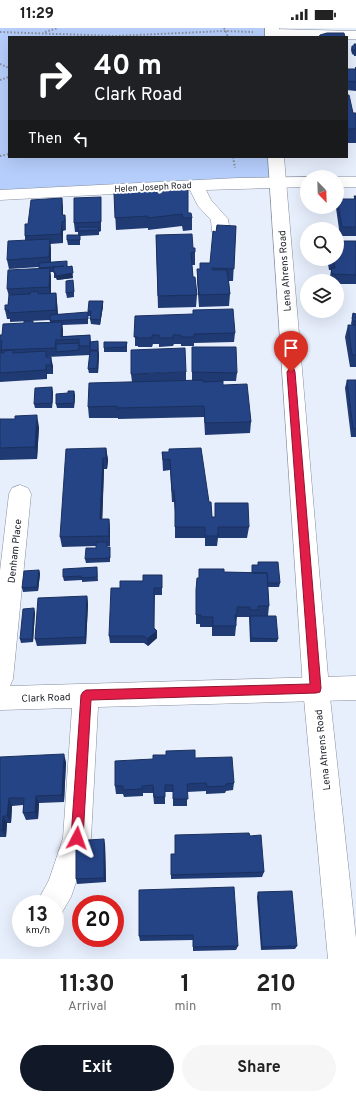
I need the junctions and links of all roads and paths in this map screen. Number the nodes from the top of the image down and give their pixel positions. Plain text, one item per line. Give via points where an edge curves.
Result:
1 (58, 28) edge
2 (225, 29) edge
3 (0, 32) edge
4 (43, 33) junction
5 (272, 33) edge
6 (356, 35) edge
7 (115, 36) joint
8 (276, 158) edge
9 (276, 182) junction
10 (300, 182) edge
11 (344, 182) edge
12 (356, 182) edge
13 (195, 185) junction
14 (0, 195) edge
15 (221, 232) edge
16 (20, 494) dead end
17 (0, 679) edge
18 (316, 688) junction
19 (356, 688) edge
20 (86, 695) junction
21 (0, 698) edge
22 (57, 895) edge
23 (343, 959) edge

1 - 4 path
2 - 5 path
2 - 7 path
3 - 4 path
4 - 7 path
5 - 6 street
8 - 9 street, Lena Ahrens Road
9 - 10 street, Helen Joseph Road
9 - 13 street, Helen Joseph Road
9 - 18 street, Lena Ahrens Road
11 - 12 street
13 - 14 street, Helen Joseph Road
13 - 15 street via 204,202 219,219
16 - 17 street, Denham Place
18 - 19 street, Clark Road
18 - 20 street, Clark Road
18 - 23 street, Lena Ahrens Road
20 - 21 street, Clark Road
20 - 22 street via 77,838

